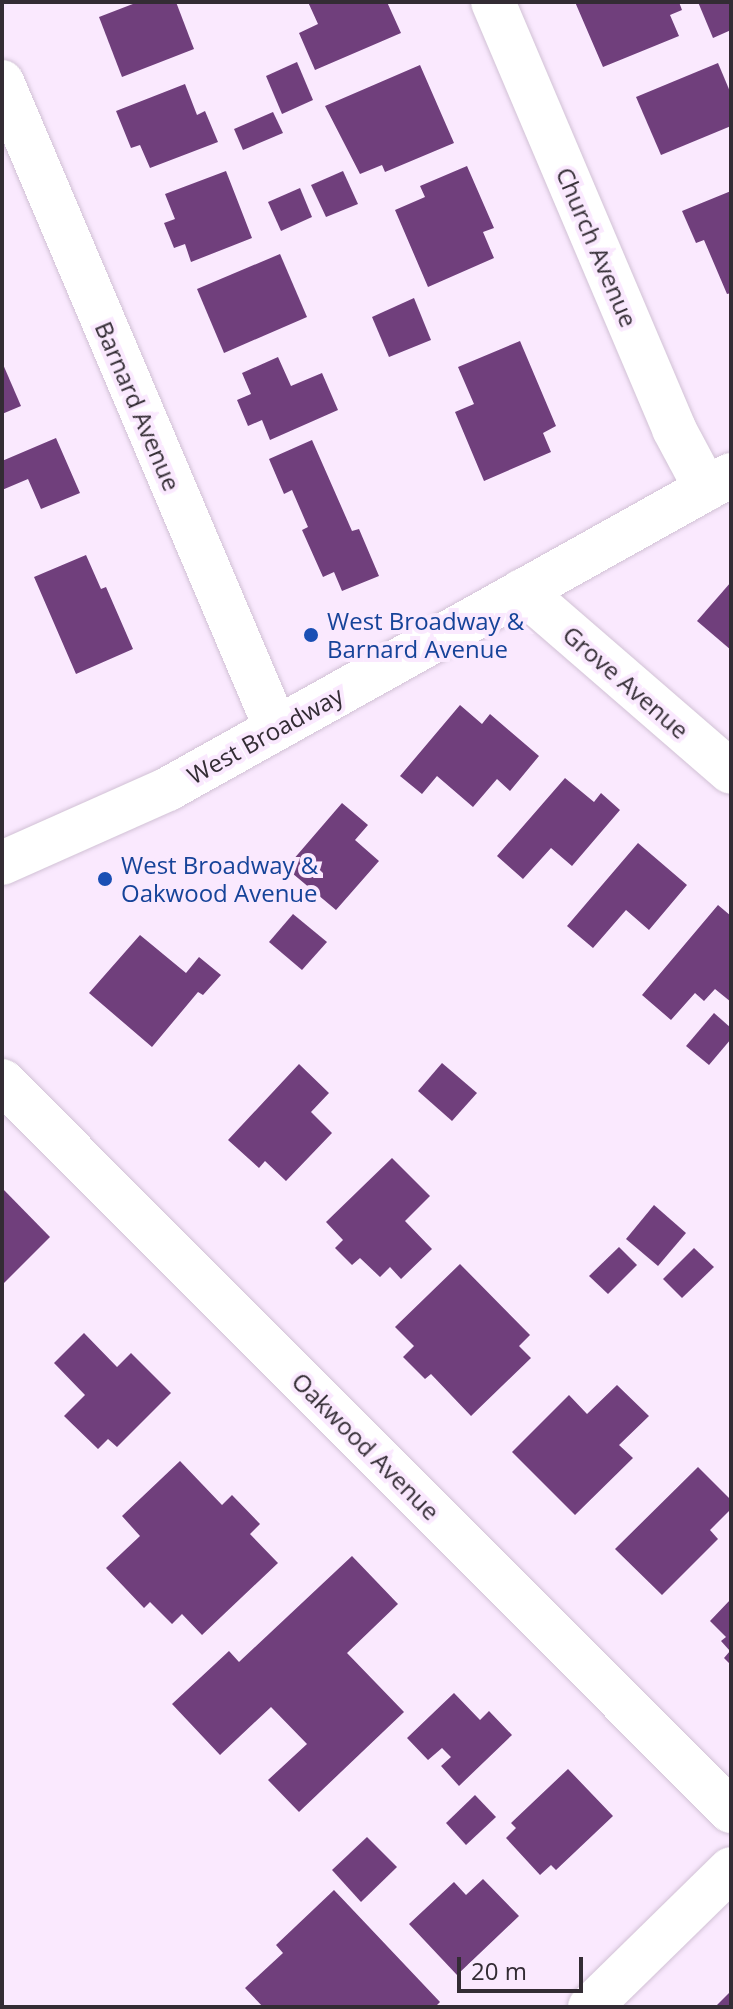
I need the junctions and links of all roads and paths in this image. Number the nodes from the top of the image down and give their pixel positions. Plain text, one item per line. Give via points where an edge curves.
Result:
1 (493, 2) edge
2 (2, 82) edge
3 (718, 482) edge
4 (522, 591) junction
5 (276, 728) junction
6 (731, 772) edge
7 (2, 863) edge
8 (2, 1081) edge
9 (731, 1811) edge
10 (731, 1869) edge
11 (590, 2007) edge

1 - 3 street, Church Avenue via 674,429
2 - 5 street, Barnard Avenue
3 - 4 street, West Broadway
4 - 5 street, West Broadway
4 - 6 street, Grove Avenue
5 - 7 street, West Broadway via 168,789
8 - 9 street, Oakwood Avenue
10 - 11 street

